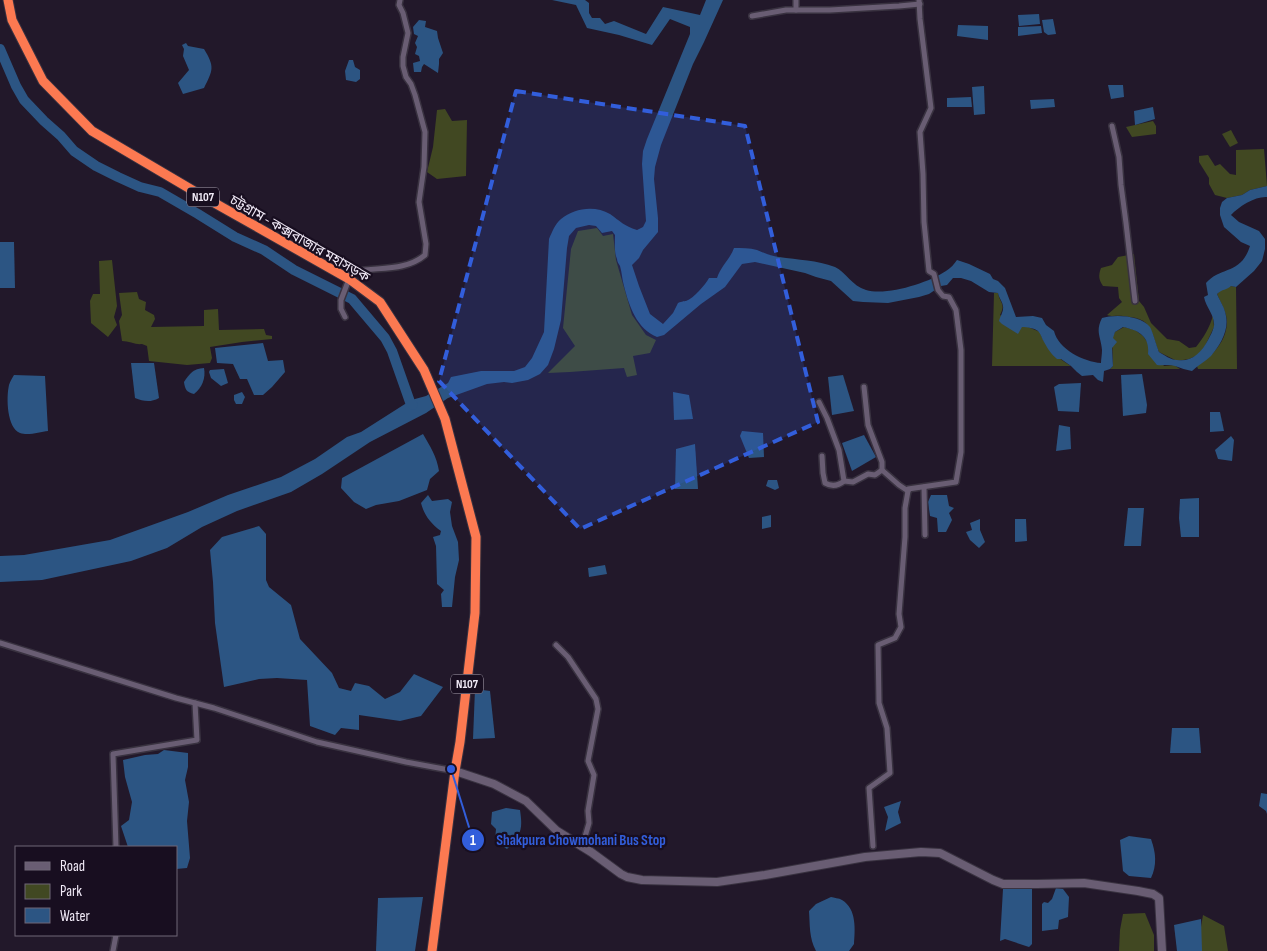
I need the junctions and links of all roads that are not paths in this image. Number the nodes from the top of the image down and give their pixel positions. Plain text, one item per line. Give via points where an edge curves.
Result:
1 (8, 0) edge
2 (400, 0) edge
3 (796, 0) edge
4 (920, 2) edge
5 (796, 10) junction
6 (752, 16) dead end
7 (1112, 126) dead end
8 (345, 281) junction
9 (1135, 301) dead end
10 (345, 317) dead end
11 (864, 387) dead end
12 (819, 402) dead end
13 (822, 456) dead end
14 (882, 470) junction
15 (844, 481) junction
16 (924, 487) junction
17 (908, 491) junction
18 (925, 535) dead end
19 (0, 644) edge
20 (556, 645) dead end
21 (195, 703) junction
22 (455, 771) junction
23 (116, 846) edge
24 (873, 846) dead end
25 (582, 847) junction
26 (116, 936) edge
27 (113, 951) edge
28 (432, 951) edge
29 (1162, 951) edge

1 - 8 highway, চট্টগ্রাম - কক্সবাজার মহাসড়ক / N107 via 12,20 43,82 92,131
2 - 8 street via 408,33 402,66 416,95 425,132 419,202 425,255 404,266 357,271
3 - 5 street
4 - 5 street
4 - 16 street via 931,108 920,132 929,271 934,274 938,290 949,297 956,310 961,350 961,452 956,482
5 - 6 street
7 - 9 street via 1119,157
8 - 10 street via 340,309
8 - 22 highway, চট্টগ্রাম - কক্সবাজার মহাসড়ক / N107 via 380,302 424,370 444,419 476,537 475,613
11 - 14 street via 868,425
12 - 15 street via 839,450
13 - 15 street via 826,483 839,485
14 - 15 street via 853,482
14 - 17 street
16 - 17 street
16 - 18 street
17 - 24 street via 899,614 901,627 895,638 878,645 879,703 887,728 890,773 869,788
19 - 21 street
20 - 25 street via 596,699 598,709 588,761 594,775 589,823
21 - 22 street via 317,742
21 - 23 street via 197,740 113,754
22 - 25 main road via 494,784 526,801 557,831
22 - 28 highway, N107
25 - 29 main road via 627,877 652,881 717,882 865,857 940,853 1003,884 1084,883 1153,894 1159,898
26 - 27 street

